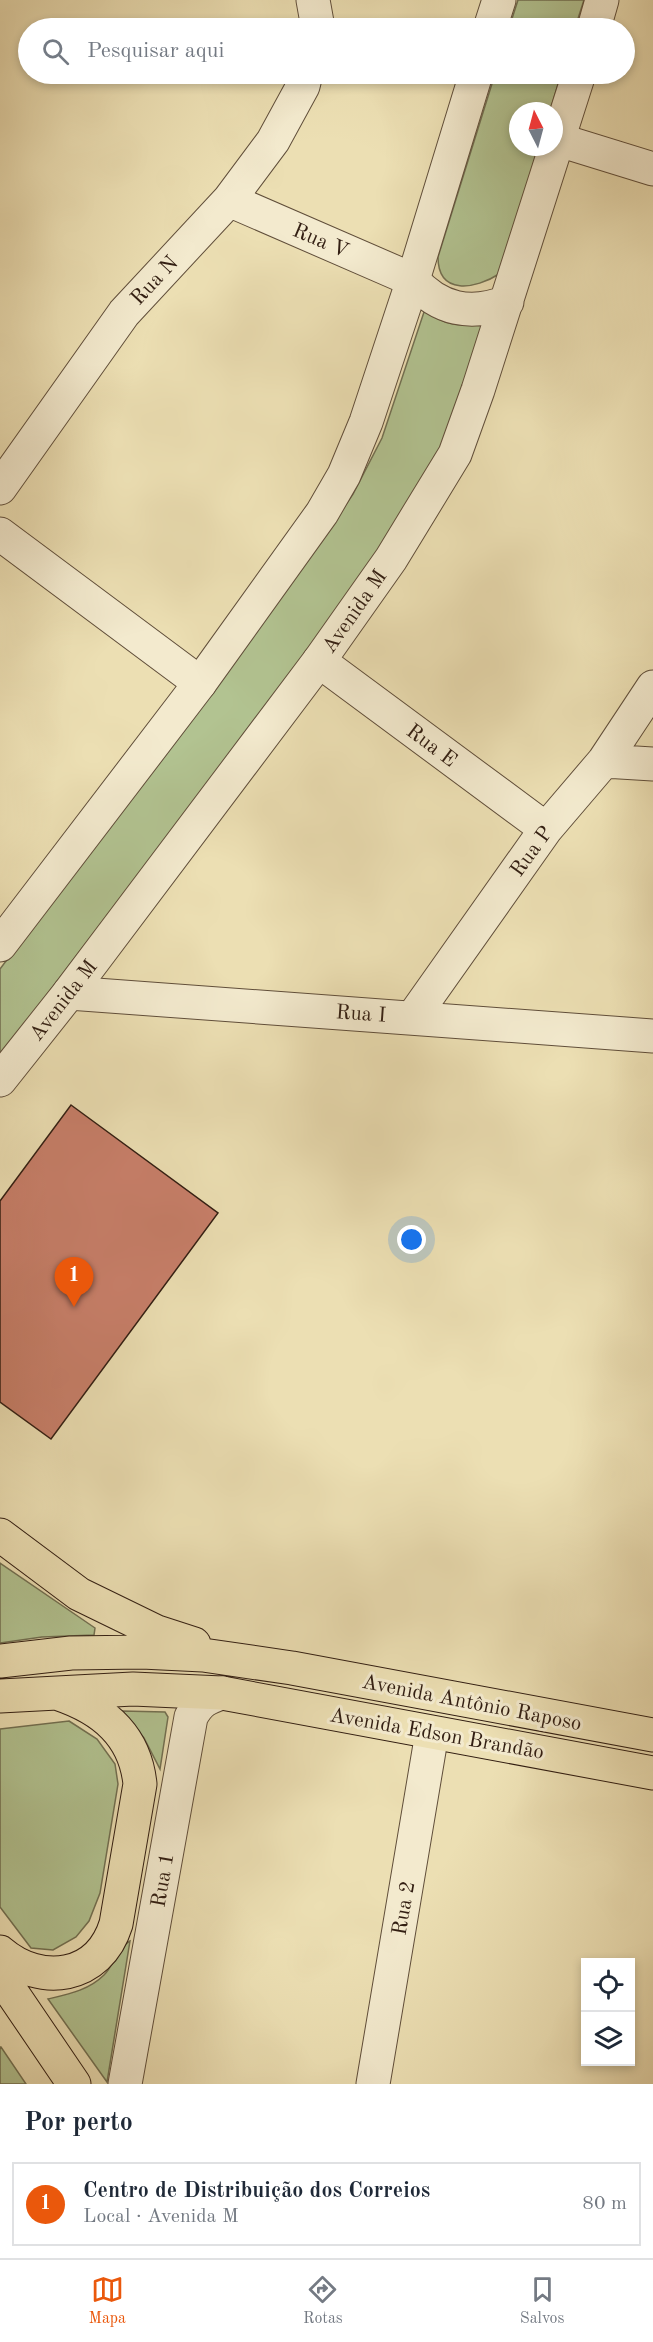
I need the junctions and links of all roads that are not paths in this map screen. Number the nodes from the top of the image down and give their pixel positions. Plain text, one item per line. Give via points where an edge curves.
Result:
1 (499, 0) edge
2 (602, 0) edge
3 (493, 18) edge
4 (597, 18) edge
5 (304, 84) edge
6 (472, 84) edge
7 (576, 84) edge
8 (563, 127) edge
9 (563, 141) edge
10 (554, 156) edge
11 (653, 169) edge
12 (229, 200) junction
13 (414, 280) junction
14 (507, 302) junction
15 (0, 488) edge
16 (0, 534) edge
17 (319, 661) junction
18 (200, 683) junction
19 (653, 687) edge
20 (604, 760) junction
21 (653, 764) edge
22 (546, 829) junction
23 (0, 945) edge
24 (69, 993) junction
25 (413, 1017) junction
26 (653, 1036) edge
27 (0, 1080) edge
28 (0, 1535) edge
29 (0, 1660) edge
30 (292, 1668) junction
31 (52, 1691) junction
32 (222, 1693) junction
33 (0, 1696) edge
34 (432, 1733) junction
35 (653, 1735) edge
36 (653, 1773) edge
37 (0, 1952) edge
38 (0, 1975) edge
39 (0, 2018) edge
40 (63, 2084) edge
41 (74, 2084) edge
42 (125, 2084) edge
43 (373, 2084) edge

1 - 3 street
2 - 4 street
5 - 12 street, Rua N via 273,141
6 - 13 street
7 - 8 street, Avenida M
9 - 11 street
10 - 14 street, Avenida M
12 - 13 street, Rua V
12 - 15 street, Rua N via 124,313
13 - 14 street, Rua V via 425,293 456,309 490,309
13 - 18 street via 344,475 322,513
14 - 17 street, Avenida M via 455,454 391,559
16 - 18 street
17 - 22 street, Rua E
17 - 24 street, Avenida M
18 - 23 street
19 - 20 street, Rua P
20 - 21 street
20 - 22 street, Rua P
22 - 25 street, Rua P
24 - 25 street, Rua I
24 - 27 street, Avenida M
25 - 26 street, Rua I
28 - 30 main road via 78,1594 147,1628 188,1643
29 - 30 main road via 142,1652 203,1655
30 - 35 main road, Avenida Antônio Raposo
31 - 32 main road, Avenida Edson Brandão
31 - 33 main road, Avenida Edson Brandão
31 - 37 main road via 108,1718 121,1732 138,1766 140,1784 116,1924 99,1955 64,1973 28,1970
32 - 34 main road, Avenida Edson Brandão
32 - 42 street, Rua 1 via 206,1698 191,1717
34 - 36 main road, Avenida Edson Brandão
34 - 43 street, Rua 2
38 - 41 main road
39 - 40 main road via 14,2027

